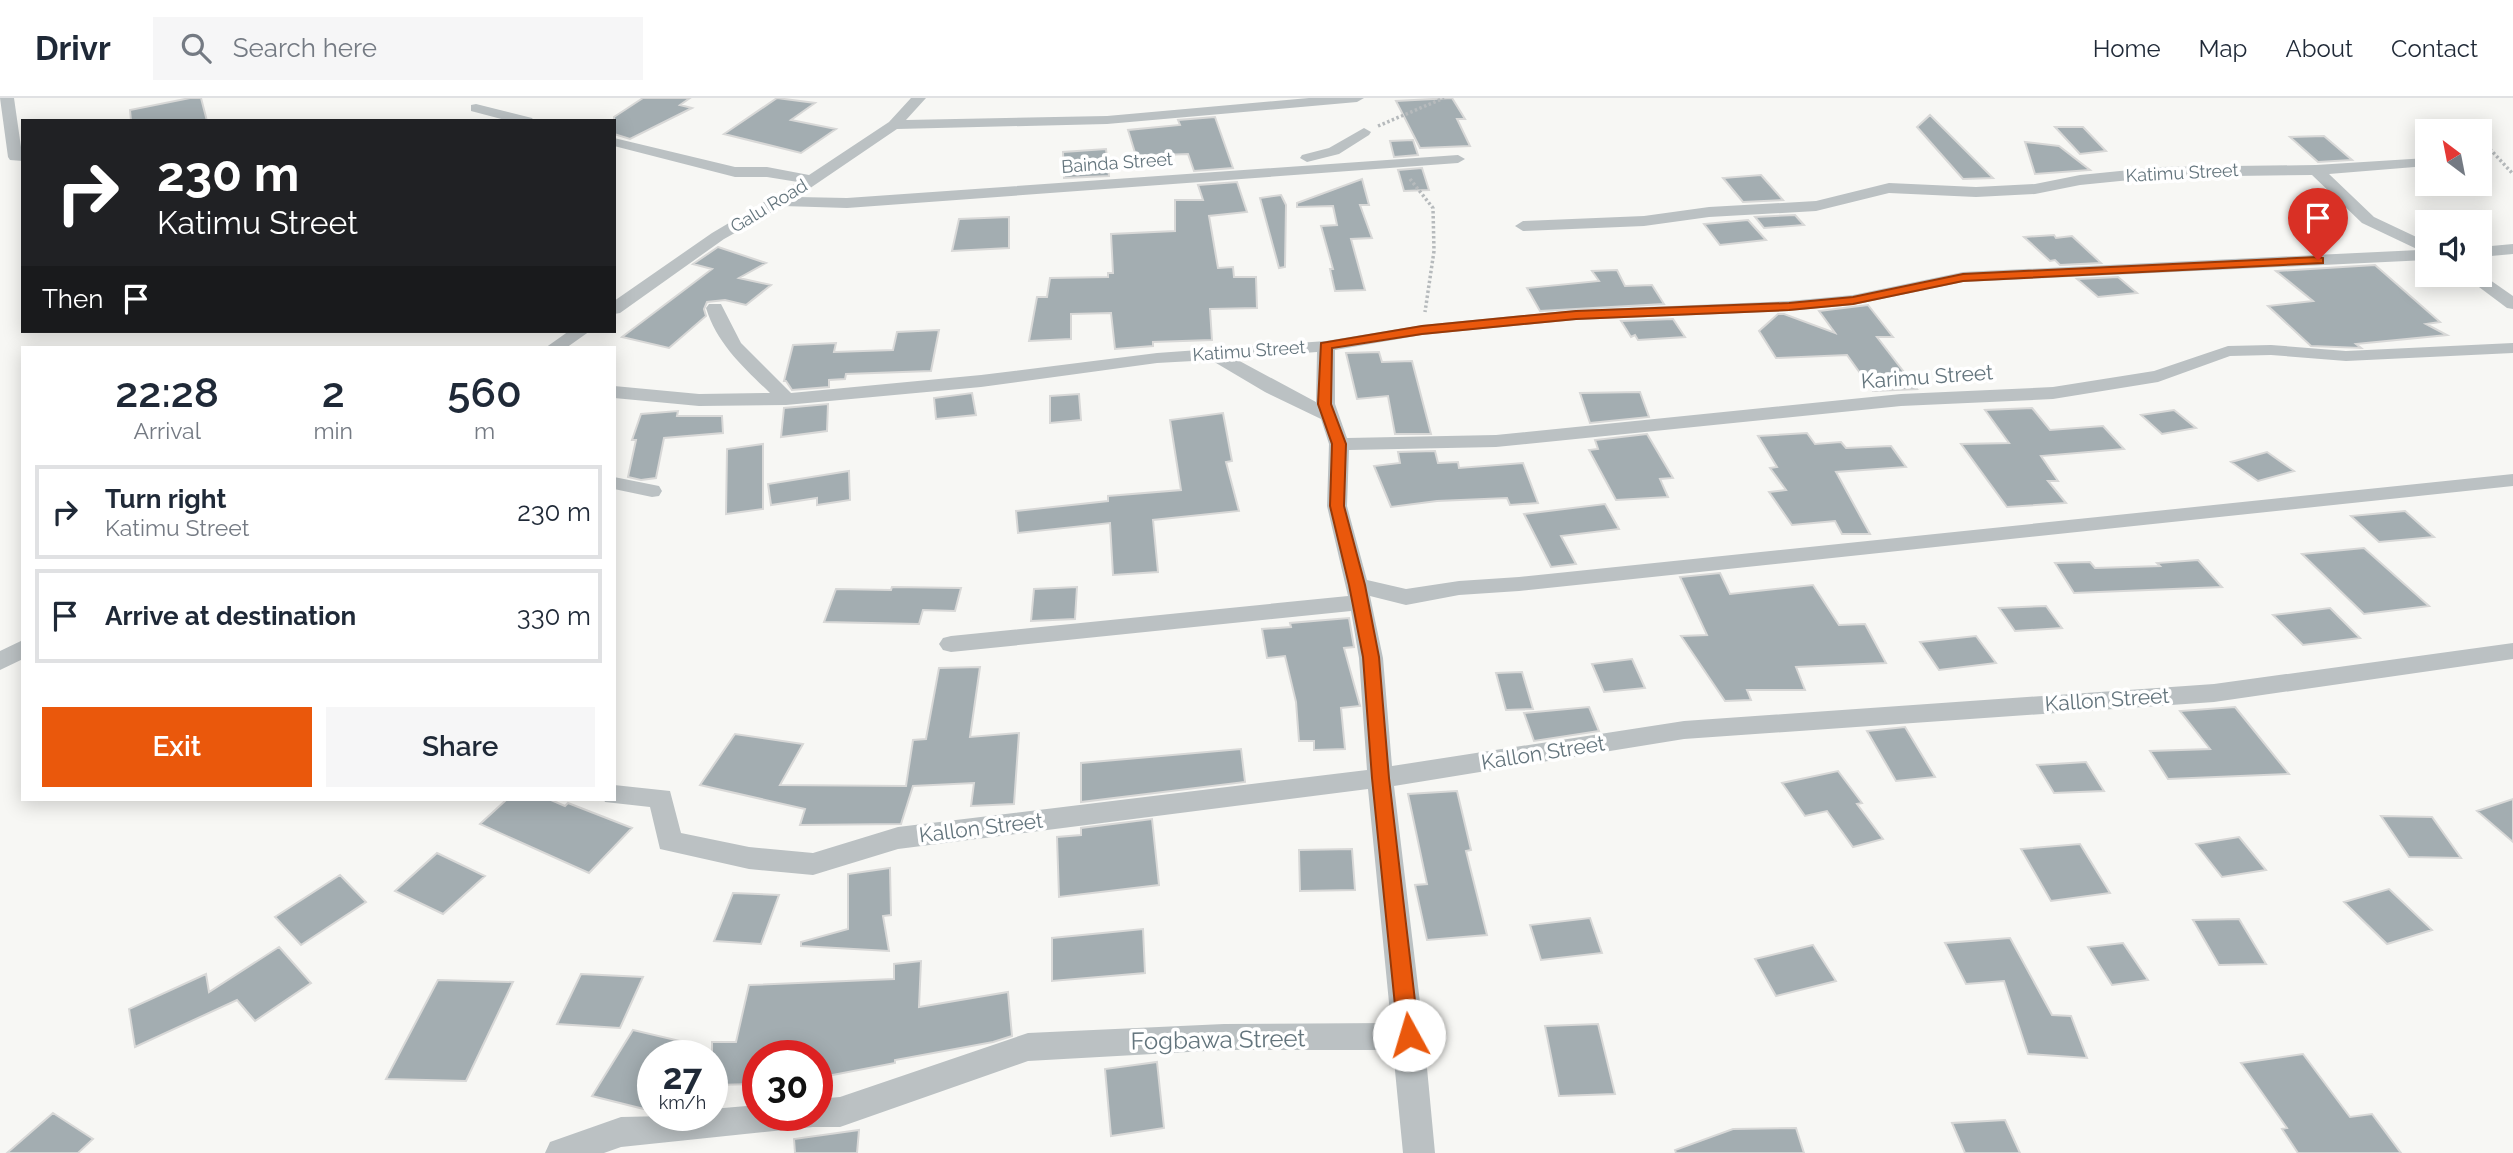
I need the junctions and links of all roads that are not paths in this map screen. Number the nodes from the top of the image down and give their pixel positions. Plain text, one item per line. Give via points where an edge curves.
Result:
1 (7, 98) edge
2 (919, 98) edge
3 (1254, 98) edge
4 (1357, 98) edge
5 (476, 108) dead end
6 (1231, 109) junction
7 (519, 119) edge
8 (894, 125) junction
9 (1364, 132) road end
10 (616, 143) edge
11 (21, 157) edge
12 (1458, 159) dead end
13 (2415, 163) edge
14 (2316, 170) junction
15 (1222, 174) junction
16 (812, 180) junction
17 (780, 201) junction
18 (1523, 226) dead end
19 (2415, 242) edge
20 (2513, 249) edge
21 (2492, 251) edge
22 (2415, 256) edge
23 (2488, 287) edge
24 (622, 295) edge
25 (2513, 304) edge
26 (715, 308) dead end
27 (578, 333) edge
28 (557, 346) edge
29 (1326, 346) junction
30 (2513, 348) edge
31 (1214, 354) junction
32 (616, 391) edge
33 (786, 400) junction
34 (1329, 416) junction
35 (1339, 444) junction
36 (2513, 480) edge
37 (616, 483) edge
38 (652, 491) dead end
39 (1359, 594) junction
40 (951, 644) dead end
41 (21, 649) edge
42 (2513, 651) edge
43 (0, 662) edge
44 (1380, 778) junction
45 (616, 795) edge
46 (1409, 1035) junction
47 (833, 1113) edge
48 (742, 1121) edge
49 (561, 1153) edge
50 (1419, 1153) edge

1 - 11 street via 15,157
2 - 8 street, Galu Road
3 - 6 street
4 - 6 street
5 - 7 street
6 - 8 street via 1107,120
8 - 16 street, Galu Road
9 - 15 street via 1334,152
10 - 16 street via 735,173 767,172
12 - 15 street, Bainda Street
13 - 14 street, Katimu Street
14 - 18 street, Katimu Street via 2160,172 1976,192 1889,188 1816,206
14 - 19 street via 2368,220
15 - 17 street, Bainda Street via 847,203
16 - 17 street, Galu Road
17 - 24 street, Galu Road
20 - 21 street
22 - 29 street, Katimu Street via 2019,273 1963,278 1840,302 1576,315 1422,330
23 - 25 street
26 - 33 street via 716,317 743,358
27 - 28 street
29 - 31 street, Katimu Street
29 - 34 street
30 - 35 street, Karimu Street via 2346,356 2228,351 2158,376 2053,393 1901,400 1496,442
31 - 33 street, Katimu Street
31 - 34 street
32 - 33 street, Katimu Street via 699,400
34 - 35 street
35 - 39 street via 1337,506
36 - 39 street via 1406,597
37 - 38 street
39 - 40 street
39 - 44 street via 1371,657
41 - 43 street
42 - 44 street, Kallon Street via 2214,693 1684,730
44 - 45 street, Kallon Street via 898,838 813,864 749,858 669,841 661,798
44 - 46 street
46 - 47 street, Fogbawa Street via 1224,1037 1028,1047
46 - 50 street
48 - 49 street via 621,1132

